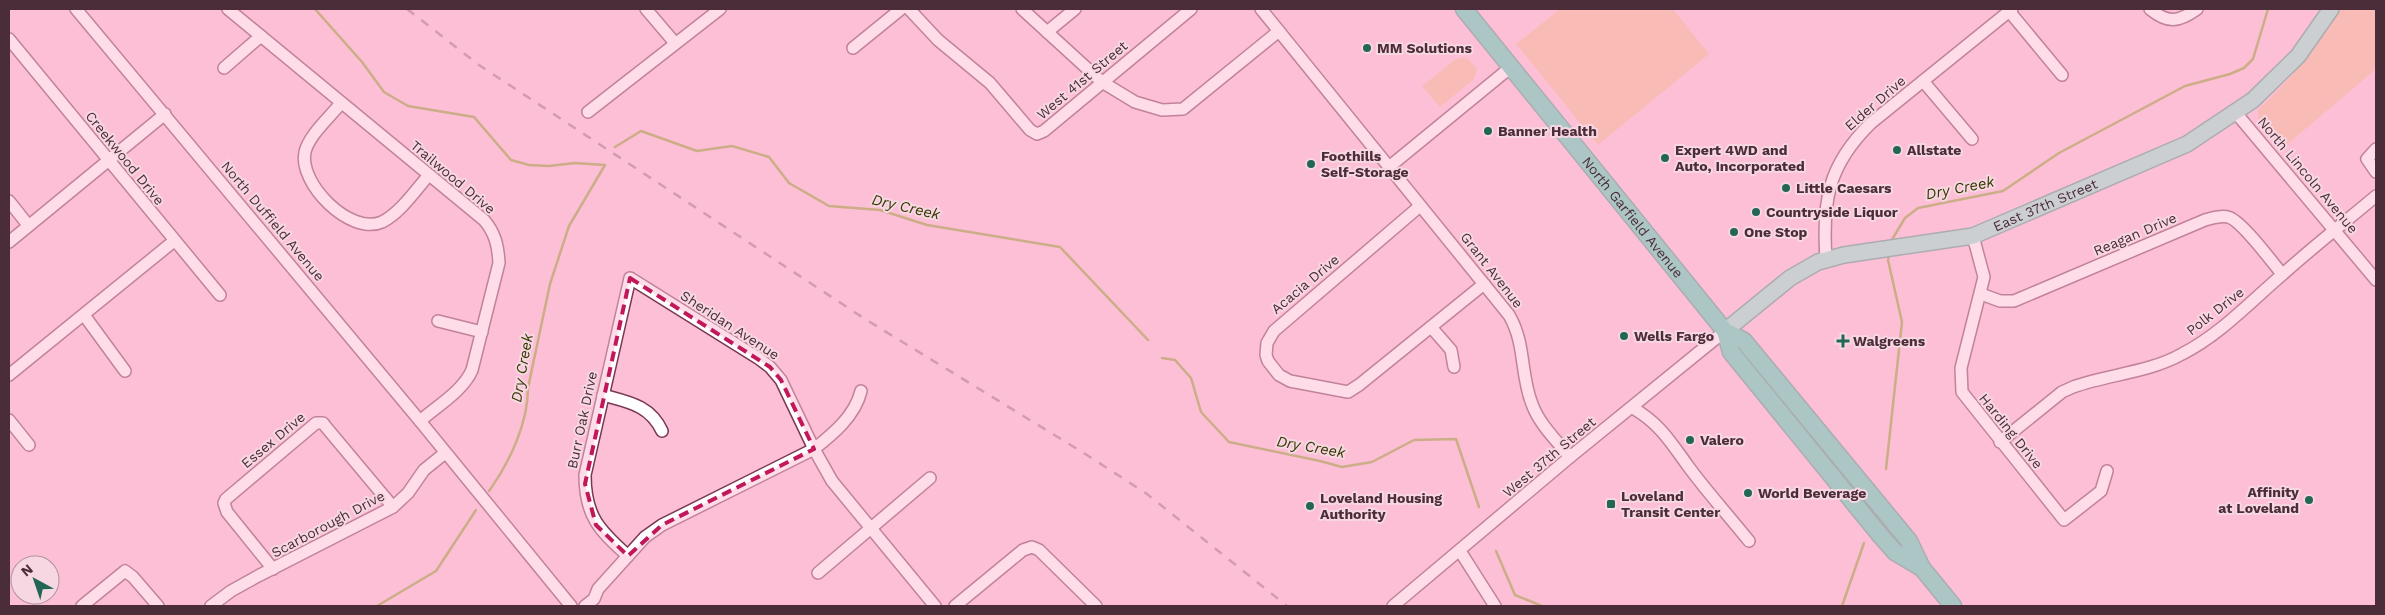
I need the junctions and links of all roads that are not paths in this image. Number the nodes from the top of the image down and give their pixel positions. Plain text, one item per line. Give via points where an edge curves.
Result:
1 (76, 9) edge
2 (228, 9) edge
3 (646, 9) edge
4 (720, 9) edge
5 (901, 9) edge
6 (909, 9) edge
7 (1022, 9) edge
8 (1075, 9) edge
9 (1191, 9) edge
10 (1260, 9) edge
11 (1464, 9) edge
12 (2150, 9) edge
13 (2198, 9) edge
14 (2331, 9) edge
15 (2010, 10) edge
16 (1279, 31) junction
17 (1047, 32) junction
18 (261, 36) junction
19 (9, 39) edge
20 (675, 43) junction
21 (853, 48) dead end
22 (1511, 67) junction
23 (224, 68) dead end
24 (2062, 75) dead end
25 (1923, 80) junction
26 (1102, 82) junction
27 (340, 103) junction
28 (588, 112) dead end
29 (2236, 113) junction
30 (165, 114) junction
31 (1972, 139) dead end
32 (2376, 149) edge
33 (108, 161) junction
34 (1389, 167) junction
35 (2376, 172) edge
36 (428, 176) junction
37 (2376, 196) edge
38 (9, 201) edge
39 (1420, 206) junction
40 (28, 225) junction
41 (2335, 230) junction
42 (1973, 236) junction
43 (174, 241) junction
44 (9, 242) edge
45 (1826, 259) junction
46 (2282, 274) junction
47 (630, 278) joint
48 (2376, 280) edge
49 (1484, 284) junction
50 (1981, 294) junction
51 (220, 295) dead end
52 (84, 315) junction
53 (438, 321) dead end
54 (1431, 327) junction
55 (1725, 331) junction
56 (482, 332) junction
57 (1454, 367) dead end
58 (125, 371) dead end
59 (9, 375) edge
60 (861, 391) dead end
61 (603, 395) junction
62 (1633, 408) junction
63 (9, 420) edge
64 (420, 421) junction
65 (662, 431) dead end
66 (2000, 442) junction
67 (30, 445) dead end
68 (814, 449) junction
69 (446, 453) junction
70 (1570, 457) junction
71 (2107, 471) dead end
72 (930, 478) dead end
73 (393, 507) junction
74 (870, 529) junction
75 (1749, 541) dead end
76 (1460, 551) junction
77 (628, 556) junction
78 (273, 569) junction
79 (818, 573) dead end
80 (589, 603) edge
81 (82, 606) edge
82 (158, 606) edge
83 (211, 606) edge
84 (571, 606) edge
85 (935, 606) edge
86 (955, 606) edge
87 (1096, 606) edge
88 (1393, 606) edge
89 (1495, 606) edge
90 (1953, 606) edge

1 - 30 street, North Duffield Avenue
2 - 18 street, Trailwood Drive
3 - 20 street
4 - 20 street
5 - 21 street
6 - 26 street, West 41st Street via 938,40 990,84 1037,134
7 - 17 street
8 - 17 street
9 - 26 street, West 41st Street
10 - 16 street, Grant Avenue
11 - 22 highway, North Garfield Avenue
12 - 13 street via 2175,20 2184,19
14 - 29 main road, East 37th Street via 2298,56
15 - 24 street
15 - 25 street, Elder Drive
16 - 26 street via 1183,109 1162,110 1135,102
16 - 34 street, Grant Avenue
17 - 26 street
18 - 23 street
18 - 27 street, Trailwood Drive
19 - 33 street, Creekwood Drive
20 - 28 street
22 - 34 street
22 - 55 highway, North Garfield Avenue
25 - 31 street
25 - 45 street, Elder Drive via 1871,123 1841,158 1826,202
27 - 36 street, Trailwood Drive
27 - 36 street via 308,146 304,159 311,180 338,212 360,224 382,222
29 - 41 street, North Lincoln Avenue
29 - 42 main road, East 37th Street via 2187,144
30 - 33 street
30 - 64 street, North Duffield Avenue
32 - 35 street via 2367,159
33 - 40 street
33 - 43 street, Creekwood Drive
34 - 39 street, Grant Avenue
36 - 56 street, Trailwood Drive via 484,220 495,235 499,263
37 - 41 street, Polk Drive
38 - 40 street
39 - 49 street, Grant Avenue
39 - 54 street, Acacia Drive via 1278,326 1270,337 1266,355 1272,368 1287,380 1348,392
40 - 44 street
41 - 46 street, Polk Drive
41 - 48 street, North Lincoln Avenue
42 - 45 main road, East 37th Street
42 - 50 street, Harding Drive via 1984,269
43 - 51 street, Creekwood Drive
43 - 52 street
45 - 55 main road, East 37th Street via 1790,278
46 - 50 street, Reagan Drive via 2241,226 2230,217 2222,216 2205,220 2014,301 2000,301
46 - 66 street, Polk Drive via 2223,328 2182,355 2150,368 2073,386
47 - 61 street, Burr Oak Drive
47 - 68 street, Sheridan Avenue via 770,367 781,380
49 - 54 street, Acacia Drive
49 - 70 street, Grant Avenue via 1516,327 1532,404 1544,426
50 - 66 street, Harding Drive via 1961,368 1960,386 1969,403
52 - 58 street
52 - 59 street
53 - 56 street
54 - 57 street via 1451,350
55 - 62 street, West 37th Street
55 - 90 highway, North Garfield Avenue via 1731,352 1880,535 1895,552 1922,568
56 - 64 street, Trailwood Drive via 469,378
60 - 68 street via 858,404 834,433
61 - 65 street via 648,411
61 - 77 street, Burr Oak Drive via 587,465 586,496 596,525
62 - 70 street, West 37th Street
62 - 75 street via 1664,431
63 - 67 street
64 - 69 street, North Duffield Avenue
66 - 71 street, Harding Drive via 2064,520 2101,490
68 - 74 street, Sheridan Avenue via 832,481
68 - 77 street via 662,525 645,537
69 - 73 street, Scarborough Drive via 424,470 408,493
69 - 84 street, North Duffield Avenue
70 - 76 street, West 37th Street
72 - 74 street
73 - 78 street, Scarborough Drive
73 - 78 street, Essex Drive via 323,423 316,423 224,503 227,512
74 - 79 street
74 - 85 street, Sheridan Avenue
76 - 88 street, West 37th Street
76 - 89 street
77 - 80 street
78 - 83 street, Scarborough Drive via 231,591
81 - 82 street via 124,571
86 - 87 street via 1032,546

